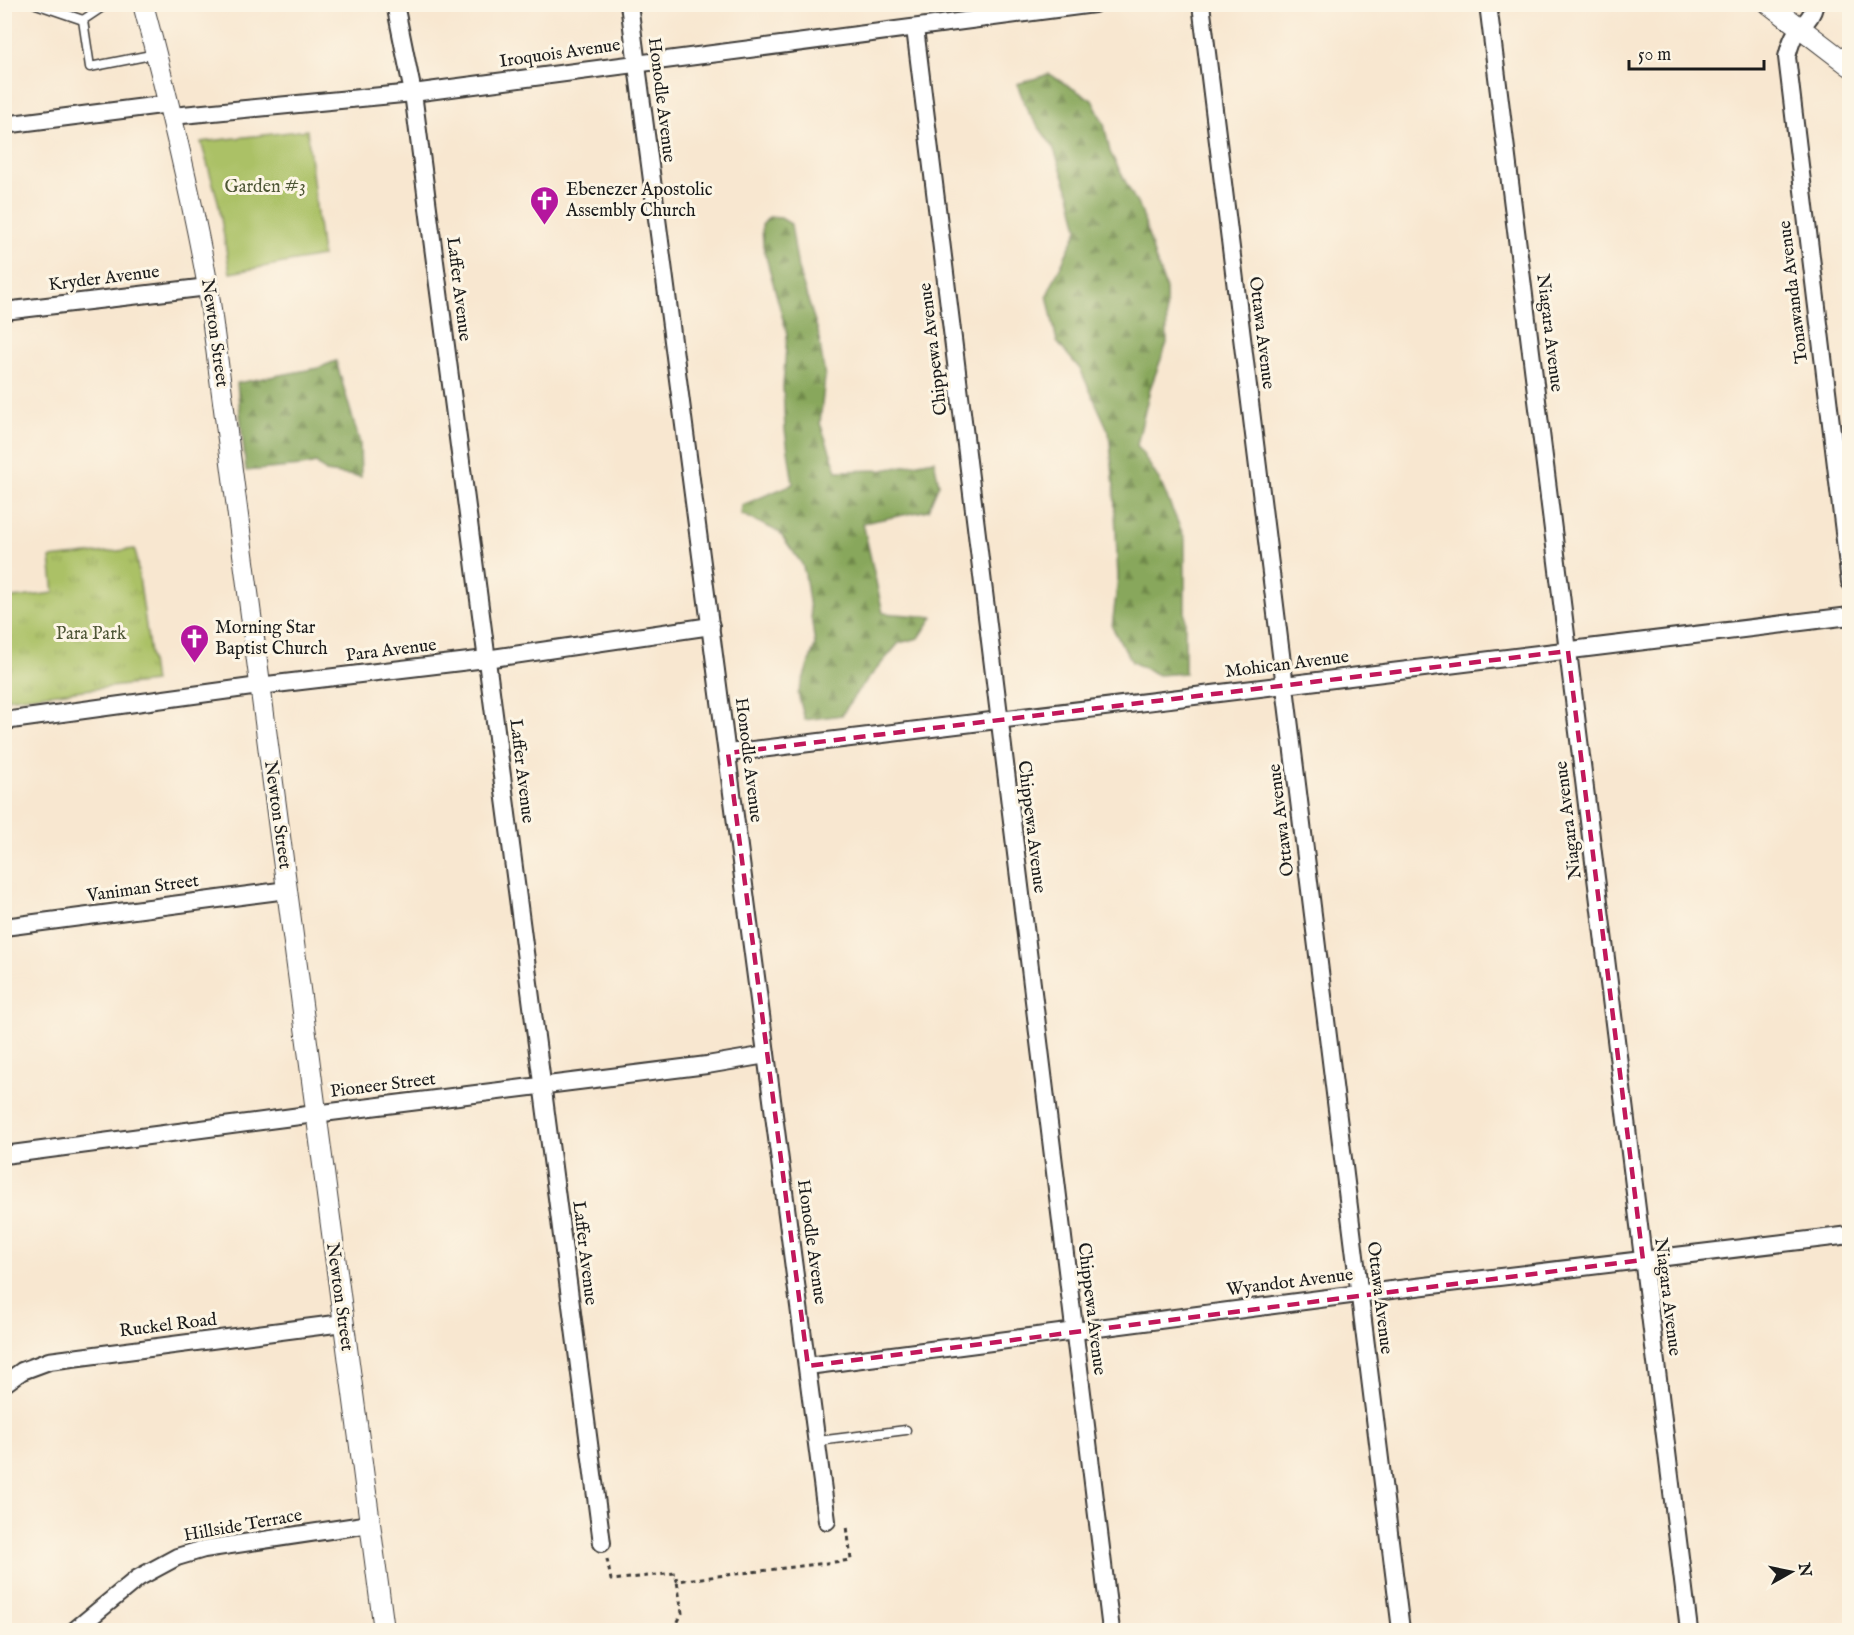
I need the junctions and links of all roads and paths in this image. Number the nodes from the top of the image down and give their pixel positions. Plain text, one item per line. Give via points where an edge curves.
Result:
1 (36, 4) edge
2 (107, 4) edge
3 (143, 4) edge
4 (395, 4) edge
5 (629, 4) edge
6 (1094, 4) edge
7 (1201, 4) edge
8 (1488, 4) edge
9 (1769, 4) edge
10 (1815, 4) edge
11 (83, 20) junction
12 (915, 28) junction
13 (1800, 29) junction
14 (156, 54) junction
15 (637, 63) junction
16 (1850, 66) edge
17 (413, 93) junction
18 (171, 110) junction
19 (4, 125) edge
20 (208, 287) junction
21 (4, 311) edge
22 (1850, 582) edge
23 (1850, 616) edge
24 (711, 626) junction
25 (1568, 651) junction
26 (486, 659) junction
27 (1285, 684) junction
28 (259, 686) junction
29 (999, 720) junction
30 (4, 721) edge
31 (728, 753) junction
32 (287, 890) junction
33 (4, 927) edge
34 (766, 1055) junction
35 (542, 1085) junction
36 (315, 1114) junction
37 (4, 1155) edge
38 (1850, 1235) edge
39 (1643, 1260) junction
40 (1358, 1294) junction
41 (343, 1323) junction
42 (1074, 1331) junction
43 (808, 1366) junction
44 (4, 1384) edge
45 (906, 1430) dead end
46 (818, 1441) junction
47 (827, 1521) dead end
48 (370, 1524) junction
49 (847, 1526) dead end
50 (602, 1543) dead end
51 (608, 1562) dead end
52 (677, 1581) junction
53 (75, 1630) edge
54 (384, 1630) edge
55 (674, 1630) edge
56 (1111, 1630) edge
57 (1401, 1630) edge
58 (1689, 1630) edge

1 - 11 lane
2 - 11 lane
3 - 14 street, Newton Street
4 - 17 street, Laffer Avenue
5 - 15 street, Honodle Avenue
6 - 12 street, Iroquois Avenue
7 - 27 street, Ottawa Avenue
8 - 25 street, Niagara Avenue
9 - 13 street
10 - 13 street, Tonawanda Avenue via 1812,15
11 - 14 lane via 90,67
12 - 15 street, Iroquois Avenue
12 - 29 street, Chippewa Avenue
13 - 16 street
13 - 22 street, Tonawanda Avenue via 1787,57
14 - 18 street, Newton Street
15 - 17 street, Iroquois Avenue
15 - 24 street, Honodle Avenue
17 - 18 street, Iroquois Avenue
17 - 26 street, Laffer Avenue
18 - 19 street, Iroquois Avenue
18 - 20 street, Newton Street
20 - 21 street, Kryder Avenue
20 - 28 street, Newton Street
23 - 25 street, Mohican Avenue
24 - 26 street, Para Avenue
24 - 31 street, Honodle Avenue
25 - 27 street, Mohican Avenue
25 - 39 street, Niagara Avenue
26 - 28 street, Para Avenue
26 - 35 street, Laffer Avenue
27 - 29 street, Mohican Avenue
27 - 40 street, Ottawa Avenue
28 - 30 street, Para Avenue
28 - 32 street, Newton Street
29 - 31 street, Mohican Avenue
29 - 42 street, Chippewa Avenue
31 - 34 street, Honodle Avenue
32 - 33 street, Vaniman Street
32 - 36 street, Newton Street
34 - 35 street, Pioneer Street
34 - 43 street, Honodle Avenue
35 - 36 street, Pioneer Street
35 - 50 street, Laffer Avenue
36 - 37 street, Pioneer Street
36 - 41 street, Newton Street
38 - 39 street, Wyandot Avenue
39 - 40 street, Wyandot Avenue
39 - 58 street, Niagara Avenue
40 - 42 street, Wyandot Avenue
40 - 57 street, Ottawa Avenue
41 - 44 street, Ruckel Road via 49,1360
41 - 48 street, Newton Street
42 - 43 street, Wyandot Avenue
42 - 56 street, Chippewa Avenue
43 - 46 street, Honodle Avenue
45 - 46 lane
46 - 47 street, Honodle Avenue
48 - 53 street, Hillside Terrace via 204,1549 177,1557 138,1578
48 - 54 street, Newton Street
49 - 52 path via 851,1560
51 - 52 path via 611,1580 675,1573
52 - 55 path via 682,1613

